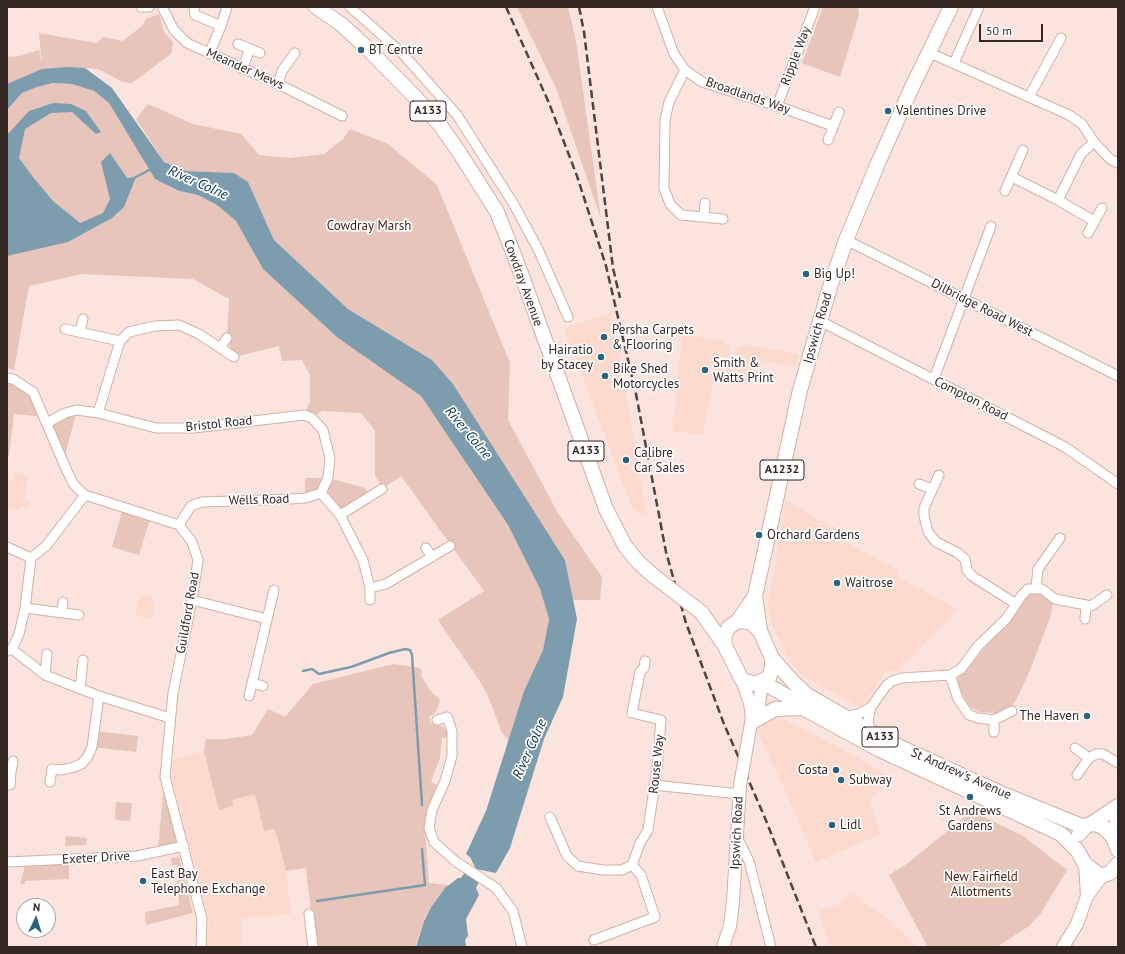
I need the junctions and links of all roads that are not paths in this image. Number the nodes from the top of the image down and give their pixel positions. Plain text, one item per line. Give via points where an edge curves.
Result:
1 (141, 7) edge
2 (149, 7) edge
3 (162, 7) edge
4 (194, 7) edge
5 (227, 7) edge
6 (307, 7) edge
7 (316, 7) edge
8 (657, 7) edge
9 (815, 7) edge
10 (951, 7) edge
11 (979, 7) edge
12 (352, 8) edge
13 (341, 24) junction
14 (221, 26) junction
15 (1061, 38) dead end
16 (238, 44) dead end
17 (250, 49) junction
18 (260, 53) dead end
19 (295, 53) dead end
20 (930, 53) junction
21 (209, 54) junction
22 (954, 63) junction
23 (242, 69) junction
24 (685, 70) junction
25 (278, 84) junction
26 (1029, 97) junction
27 (777, 106) junction
28 (839, 112) dead end
29 (342, 116) dead end
30 (833, 126) junction
31 (828, 140) dead end
32 (1094, 142) junction
33 (1023, 150) dead end
34 (1118, 163) edge
35 (1012, 177) junction
36 (1005, 191) dead end
37 (1058, 200) junction
38 (513, 202) junction
39 (705, 203) dead end
40 (1102, 208) dead end
41 (496, 212) junction
42 (704, 218) junction
43 (723, 219) dead end
44 (1094, 222) junction
45 (991, 226) dead end
46 (1088, 233) dead end
47 (846, 240) junction
48 (963, 299) junction
49 (568, 317) dead end
50 (83, 319) dead end
51 (820, 321) junction
52 (65, 329) dead end
53 (80, 332) junction
54 (227, 338) dead end
55 (120, 341) junction
56 (220, 348) junction
57 (234, 357) dead end
58 (935, 376) dead end
59 (1118, 376) edge
60 (7, 378) edge
61 (98, 413) junction
62 (47, 423) junction
63 (939, 475) dead end
64 (919, 484) dead end
65 (1118, 484) edge
66 (365, 488) dead end
67 (382, 489) dead end
68 (932, 489) junction
69 (321, 493) junction
70 (85, 495) junction
71 (370, 496) junction
72 (340, 515) junction
73 (179, 525) junction
74 (1060, 538) dead end
75 (450, 546) dead end
76 (7, 547) edge
77 (426, 548) dead end
78 (432, 556) junction
79 (31, 558) junction
80 (370, 588) junction
81 (1036, 588) junction
82 (274, 590) dead end
83 (1107, 595) dead end
84 (755, 596) junction
85 (192, 600) junction
86 (370, 600) dead end
87 (63, 602) dead end
88 (1016, 604) junction
89 (1086, 606) junction
90 (25, 608) junction
91 (62, 613) junction
92 (703, 614) junction
93 (80, 615) dead end
94 (266, 619) junction
95 (1085, 619) dead end
96 (736, 622) junction
97 (760, 631) junction
98 (725, 646) junction
99 (9, 650) edge
100 (47, 654) dead end
101 (772, 658) junction
102 (83, 660) dead end
103 (645, 661) dead end
104 (950, 674) junction
105 (45, 675) junction
106 (742, 680) junction
107 (762, 682) junction
108 (252, 683) junction
109 (263, 686) dead end
110 (80, 689) junction
111 (99, 696) junction
112 (249, 696) dead end
113 (871, 707) junction
114 (803, 708) junction
115 (1012, 712) dead end
116 (842, 716) junction
117 (170, 718) junction
118 (438, 720) dead end
119 (994, 720) junction
120 (751, 723) junction
121 (871, 732) junction
122 (994, 732) dead end
123 (1075, 748) dead end
124 (1089, 758) junction
125 (13, 761) dead end
126 (1118, 763) edge
127 (9, 773) edge
128 (1077, 775) dead end
129 (50, 782) dead end
130 (10, 785) dead end
131 (654, 785) junction
132 (739, 789) junction
133 (1118, 806) edge
134 (1118, 817) edge
135 (550, 818) dead end
136 (1087, 825) junction
137 (737, 835) junction
138 (1113, 837) junction
139 (184, 846) junction
140 (1077, 850) junction
141 (1118, 850) edge
142 (7, 862) edge
143 (1085, 864) junction
144 (1118, 864) edge
145 (632, 865) junction
146 (1109, 876) edge
147 (1087, 896) junction
148 (309, 914) dead end
149 (594, 940) dead end
150 (201, 947) edge
151 (313, 947) edge
152 (522, 947) edge
153 (723, 947) edge
154 (771, 947) edge
155 (1063, 947) edge

1 - 2 street
3 - 21 street, Meander Mews via 174,30 187,43
4 - 14 street via 195,15
5 - 14 street
6 - 13 main road, Cowdray Avenue / A133
7 - 13 main road, Cowdray Avenue / A133
8 - 24 street, Broadlands Way via 674,54
9 - 27 street, Ripple Way
10 - 20 main road, Ipswich Road / A1232
11 - 22 street
12 - 13 street, Cowdray Avenue
12 - 38 street, Cowdray Avenue via 402,53 457,115
13 - 41 main road, Cowdray Avenue / A133 via 390,71 440,125 467,163
14 - 21 street
15 - 26 street
16 - 17 street
17 - 18 street
17 - 23 street
19 - 25 street via 282,72
20 - 22 street
20 - 47 main road, Ipswich Road / A1232 via 913,85
21 - 23 street, Meander Mews
22 - 26 street
23 - 25 street, Meander Mews
24 - 27 street, Broadlands Way via 702,82
24 - 42 street via 669,102 665,120 664,188 670,204 681,215
25 - 29 street, Meander Mews
26 - 32 street via 1069,115 1082,124
27 - 30 street, Broadlands Way
28 - 30 street
30 - 31 street
32 - 34 street via 1110,159
32 - 37 street via 1081,154
33 - 35 street
35 - 36 street
35 - 37 street
37 - 44 street
38 - 41 street
38 - 49 street, Cowdray Avenue via 538,249
39 - 42 street
40 - 44 street
41 - 92 main road, Cowdray Avenue / A133, bridge via 518,265 606,509 625,546 655,577
42 - 43 street
44 - 46 street
45 - 48 street
47 - 48 street, Dilbridge Road West
47 - 51 main road, Ipswich Road / A1232
48 - 58 street
48 - 59 street, Dilbridge Road West
50 - 53 street
51 - 65 street, Compton Road via 1065,447
51 - 84 main road, Ipswich Road / A1232 via 800,390
52 - 53 street
53 - 55 street
54 - 56 street
55 - 56 street via 129,332 155,326 179,325
55 - 61 street
56 - 57 street
60 - 62 street via 33,392
61 - 62 street, Bristol Road via 77,410 65,413
61 - 69 street, Bristol Road via 156,428 194,428 304,415 312,418 323,430 330,458 328,478
62 - 70 street via 74,485
63 - 68 street
64 - 68 street
66 - 71 street
67 - 71 street
68 - 88 street via 924,508 928,532 936,542 965,559 967,570 972,576
69 - 72 street
69 - 73 street, Wells Road via 290,500 202,502 191,506
70 - 73 street
70 - 79 street via 46,546
71 - 72 street
72 - 80 street via 363,560
73 - 85 street, Guildford Road via 192,542 198,560
74 - 81 street via 1038,569
75 - 78 street
76 - 79 street
77 - 78 street
78 - 80 street via 386,584
79 - 90 street
80 - 86 street
81 - 88 street via 1028,590
81 - 89 street via 1042,589 1055,599
82 - 94 street
83 - 89 street via 1091,606
84 - 96 main road, Ipswich Road / A1232
84 - 97 main road, Ipswich Road / A1232
85 - 94 street
85 - 117 street, Guildford Road
87 - 91 street
88 - 104 street via 1006,619 978,646 961,669
89 - 95 street
90 - 91 street
90 - 99 street via 19,634
91 - 93 street
92 - 96 main road, Cowdray Avenue / A133
92 - 98 main road, Cowdray Avenue / A133
94 - 108 street
96 - 97 main road, A133 via 750,622
96 - 98 main road via 725,633
97 - 101 main road, St Andrew's Avenue / A133
98 - 106 main road, A133
99 - 105 street
100 - 105 street
101 - 107 main road via 772,672 769,678
101 - 116 main road, St Andrew's Avenue / A133 via 800,689
102 - 110 street
103 - 131 street, Rouse Way via 640,672 632,713 661,720
104 - 113 street via 902,678 886,686
104 - 119 street via 954,689 969,715
105 - 110 street
106 - 107 main road, A133 via 751,684
106 - 120 street, Ipswich Road via 749,698
107 - 114 main road, St Andrew's Avenue / A133
107 - 120 street, Ipswich Road via 759,705
108 - 109 street
108 - 112 street
110 - 111 street
111 - 117 street
111 - 129 street via 92,747 87,758 74,768 62,770 52,764
113 - 116 street via 859,714
113 - 121 street via 868,720
114 - 120 main road via 775,709
114 - 140 main road, St Andrew's Avenue / A133 via 880,750 1046,826 1060,834
115 - 119 street
116 - 121 main road, St Andrew's Avenue / A133
117 - 139 street, Guildford Road via 165,777
118 - 152 street via 447,717 452,731 452,756 432,810 429,828 434,842 464,868 490,884 513,911
119 - 122 street
120 - 132 street, Ipswich Road, bridge
121 - 136 main road, St Andrew's Avenue / A133 via 1003,794
123 - 124 street
124 - 126 street via 1103,754
124 - 128 street
125 - 127 street
127 - 130 street
131 - 132 street
131 - 145 street, Rouse Way via 648,830
132 - 137 street, Ipswich Road
133 - 136 main road
134 - 138 main road
135 - 145 street via 567,856 578,866 622,870
136 - 138 main road, St Andrew's Avenue via 1103,826
136 - 140 main road via 1077,839
137 - 153 street, Ipswich Road via 730,926
137 - 154 street via 749,861
138 - 141 main road
139 - 142 street, Exeter Drive via 137,856
139 - 150 street, Guildford Road via 202,919
140 - 143 main road, St Andrew's Avenue / A133
143 - 146 main road via 1091,870
143 - 147 street
144 - 146 main road
145 - 149 street via 641,875 655,918
146 - 147 street
147 - 155 street via 1077,924
148 - 151 street

